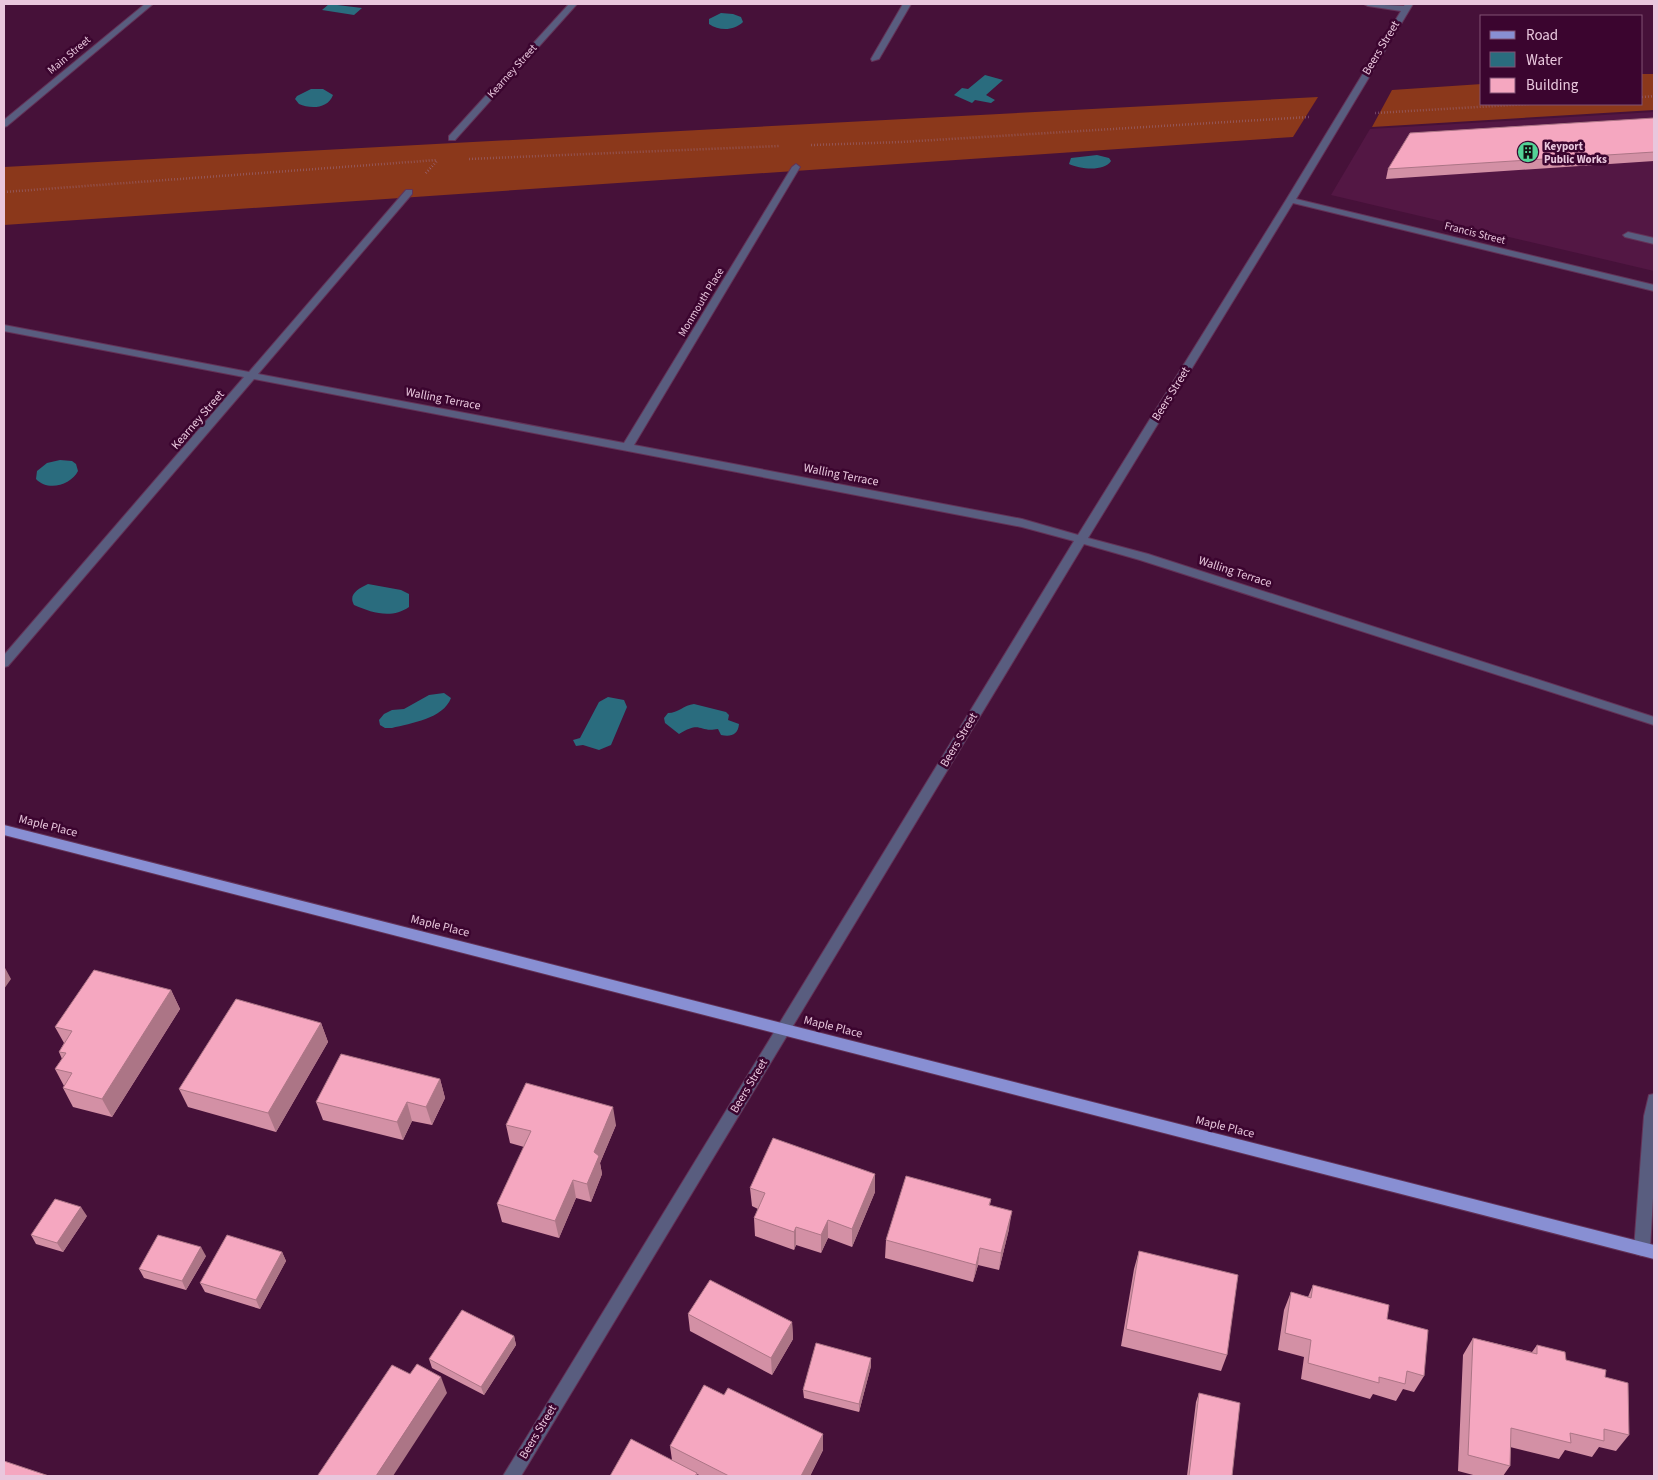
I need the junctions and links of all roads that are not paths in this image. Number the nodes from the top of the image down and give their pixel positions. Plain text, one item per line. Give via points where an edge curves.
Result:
1 (150, 4) edge
2 (573, 4) edge
3 (907, 4) edge
4 (1368, 4) edge
5 (1407, 6) edge
6 (875, 60) dead end
7 (4, 124) edge
8 (452, 138) dead end
9 (796, 168) dead end
10 (409, 192) road end
11 (1291, 200) junction
12 (1628, 235) dead end
13 (1654, 242) edge
14 (1654, 288) edge
15 (4, 328) edge
16 (252, 376) junction
17 (627, 448) junction
18 (1081, 540) junction
19 (4, 663) edge
20 (1654, 721) edge
21 (4, 830) edge
22 (782, 1030) junction
23 (1654, 1100) edge
24 (1648, 1251) edge
25 (511, 1476) edge

1 - 7 street, Main Street
2 - 8 street, Kearney Street
3 - 6 street
4 - 5 street
5 - 11 street, Beers Street
9 - 17 street, Monmouth Place
10 - 16 street, Kearney Street
11 - 14 street, Francis Street
11 - 18 street, Beers Street
12 - 13 street
15 - 16 street, Walling Terrace
16 - 17 street, Walling Terrace
16 - 19 street, Kearney Street
17 - 18 street, Walling Terrace via 1022,523
18 - 20 street, Walling Terrace via 1154,560
18 - 22 street, Beers Street
21 - 22 main road, Maple Place
22 - 24 main road, Maple Place
22 - 25 street, Beers Street
23 - 24 street

